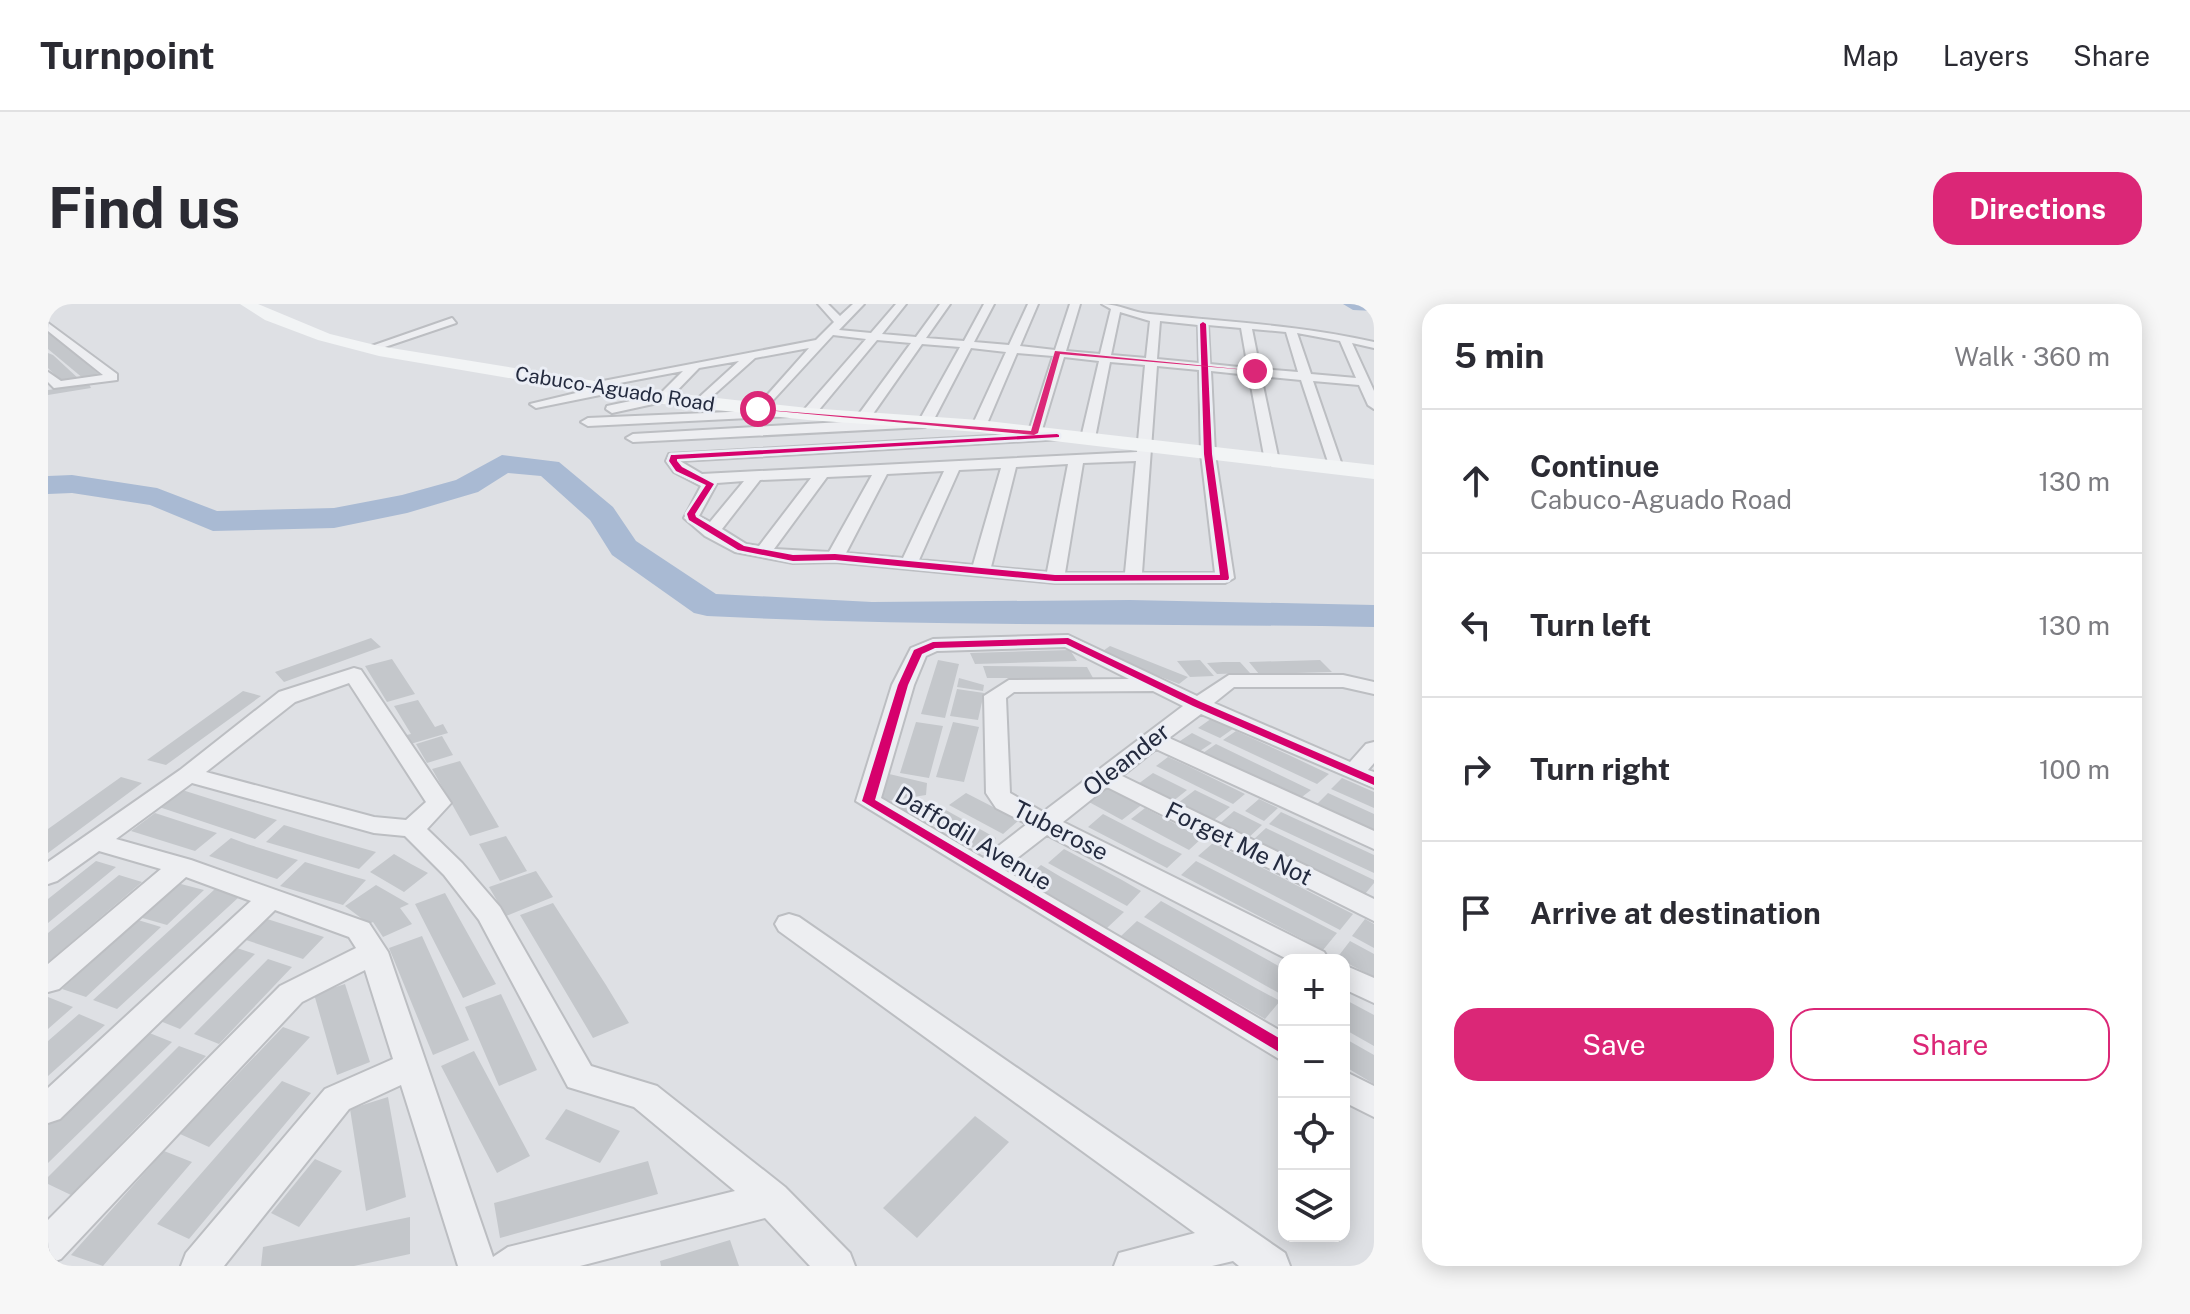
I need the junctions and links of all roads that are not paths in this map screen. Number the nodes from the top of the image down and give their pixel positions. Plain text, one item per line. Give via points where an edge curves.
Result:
1 (247, 304) edge
2 (823, 304) edge
3 (859, 304) edge
4 (901, 304) edge
5 (945, 304) edge
6 (989, 304) edge
7 (1033, 304) edge
8 (1075, 304) edge
9 (1112, 305) edge
10 (1155, 318) junction
11 (452, 321) dead end
12 (840, 322) junction
13 (1203, 324) junction
14 (1246, 327) junction
15 (50, 329) edge
16 (1290, 329) junction
17 (830, 332) junction
18 (874, 336) junction
19 (1344, 338) junction
20 (917, 340) junction
21 (820, 343) junction
22 (965, 344) junction
23 (1374, 345) edge
24 (1012, 348) junction
25 (369, 349) junction
26 (1057, 352) junction
27 (752, 355) junction
28 (1105, 357) junction
29 (1150, 361) junction
30 (695, 366) junction
31 (1203, 366) junction
32 (1255, 371) junction
33 (1306, 376) junction
34 (51, 382) edge
35 (1368, 384) edge
36 (583, 386) junction
37 (607, 390) junction
38 (663, 398) junction
39 (536, 404) dead end
40 (699, 404) junction
41 (1374, 405) edge
42 (758, 409) junction
43 (798, 413) junction
44 (863, 418) junction
45 (920, 422) junction
46 (979, 426) junction
47 (1034, 433) junction
48 (1057, 436) junction
49 (633, 438) dead end
50 (1088, 438) junction
51 (1144, 451) junction
52 (1208, 454) junction
53 (1076, 461) junction
54 (1272, 461) junction
55 (1010, 463) junction
56 (953, 466) junction
57 (1336, 468) junction
58 (882, 470) junction
59 (1374, 472) edge
60 (822, 473) junction
61 (756, 476) junction
62 (701, 479) junction
63 (711, 532) junction
64 (763, 553) junction
65 (835, 557) junction
66 (908, 566) junction
67 (980, 573) junction
68 (1133, 577) junction
69 (1055, 578) junction
70 (1157, 685) junction
71 (1374, 688) edge
72 (1197, 704) junction
73 (1152, 739) junction
74 (1374, 749) edge
75 (188, 775) junction
76 (1103, 776) junction
77 (1363, 777) edge
78 (1046, 822) junction
79 (412, 829) junction
80 (93, 841) junction
81 (1374, 841) edge
82 (182, 866) junction
83 (985, 870) junction
84 (48, 875) edge
85 (271, 898) junction
86 (1374, 911) edge
87 (789, 924) dead end
88 (374, 952) junction
89 (1302, 954) edge
90 (1350, 979) edge
91 (48, 981) edge
92 (1374, 991) edge
93 (1278, 1045) edge
94 (409, 1066) junction
95 (1350, 1089) edge
96 (1374, 1103) edge
97 (48, 1109) edge
98 (772, 1199) junction
99 (1237, 1242) junction
100 (48, 1246) edge
101 (200, 1266) edge
102 (477, 1266) edge
103 (508, 1266) edge
104 (836, 1266) edge
105 (1133, 1266) edge
106 (1271, 1266) edge

1 - 25 street, Cabuco-Aguado Road via 324,337
2 - 12 street
3 - 12 street
4 - 18 street
5 - 20 street
6 - 22 street
7 - 24 street
8 - 26 street
9 - 10 street
9 - 28 street
10 - 13 street
10 - 29 street
11 - 25 street
12 - 17 street
13 - 14 street
13 - 31 street
14 - 16 street
14 - 32 street
15 - 34 street via 113,377
16 - 19 street
16 - 33 street
17 - 18 street
17 - 21 street
18 - 20 street
18 - 43 street
19 - 23 street
19 - 35 street
20 - 22 street
20 - 44 street
21 - 27 street
21 - 42 street
22 - 24 street
22 - 45 street
24 - 26 street
24 - 46 street
25 - 36 street, Cabuco-Aguado Road
26 - 28 street
26 - 47 street
27 - 30 street
27 - 40 street
28 - 29 street
28 - 50 street
29 - 31 street
29 - 51 street
30 - 36 street
30 - 38 street
31 - 32 street
31 - 52 street
32 - 33 street
32 - 54 street
33 - 35 street
33 - 57 street
35 - 41 street
36 - 37 street, Cabuco-Aguado Road
37 - 38 street, Cabuco-Aguado Road
37 - 39 street
38 - 40 street, Cabuco-Aguado Road
38 - 43 street via 586,419
40 - 42 street, Cabuco-Aguado Road
42 - 43 street, Cabuco-Aguado Road
43 - 44 street, Cabuco-Aguado Road
44 - 45 street, Cabuco-Aguado Road
45 - 46 street, Cabuco-Aguado Road
45 - 49 street
46 - 47 street, Cabuco-Aguado Road
47 - 48 street, Cabuco-Aguado Road
48 - 50 street, Cabuco-Aguado Road
48 - 62 street via 674,457 674,465
50 - 51 street, Cabuco-Aguado Road
51 - 52 street, Cabuco-Aguado Road
51 - 53 street
51 - 68 street
52 - 54 street, Cabuco-Aguado Road
52 - 68 street via 1225,578
53 - 55 street
53 - 69 street
54 - 57 street, Cabuco-Aguado Road
55 - 56 street
55 - 67 street
56 - 58 street
56 - 66 street
57 - 59 street, Cabuco-Aguado Road
58 - 60 street
58 - 65 street
60 - 61 street
60 - 64 street
61 - 62 street
61 - 63 street
62 - 63 street via 711,488 691,514
63 - 64 street
64 - 65 street
65 - 66 street
66 - 67 street
67 - 69 street
68 - 69 street
70 - 72 street, Tuberose
70 - 78 street, Tuberose via 1009,686 995,696 998,793 1005,803
70 - 83 street, Daffodil Avenue via 1068,641 950,642 918,652 868,801
71 - 72 street, Oleander via 1343,681 1229,681
72 - 73 street, Oleander
72 - 77 street, Tuberose
73 - 76 street, Oleander
73 - 81 street
74 - 77 street
75 - 79 street via 374,825
75 - 79 street via 287,697 354,674 439,803
75 - 80 street
76 - 78 street, Oleander
76 - 86 street, Forget Me Not
78 - 83 street, Oleander
78 - 89 street, Tuberose
79 - 98 street via 490,914 580,1077 645,1096
80 - 82 street
80 - 84 street
82 - 85 street
82 - 91 street
83 - 93 street, Daffodil Avenue
85 - 88 street via 359,930
85 - 97 street
87 - 99 street
88 - 94 street
88 - 100 street via 291,994
90 - 92 street
94 - 101 street via 337,1099
94 - 102 street
95 - 96 street
98 - 103 street
98 - 104 street
99 - 105 street
99 - 106 street

